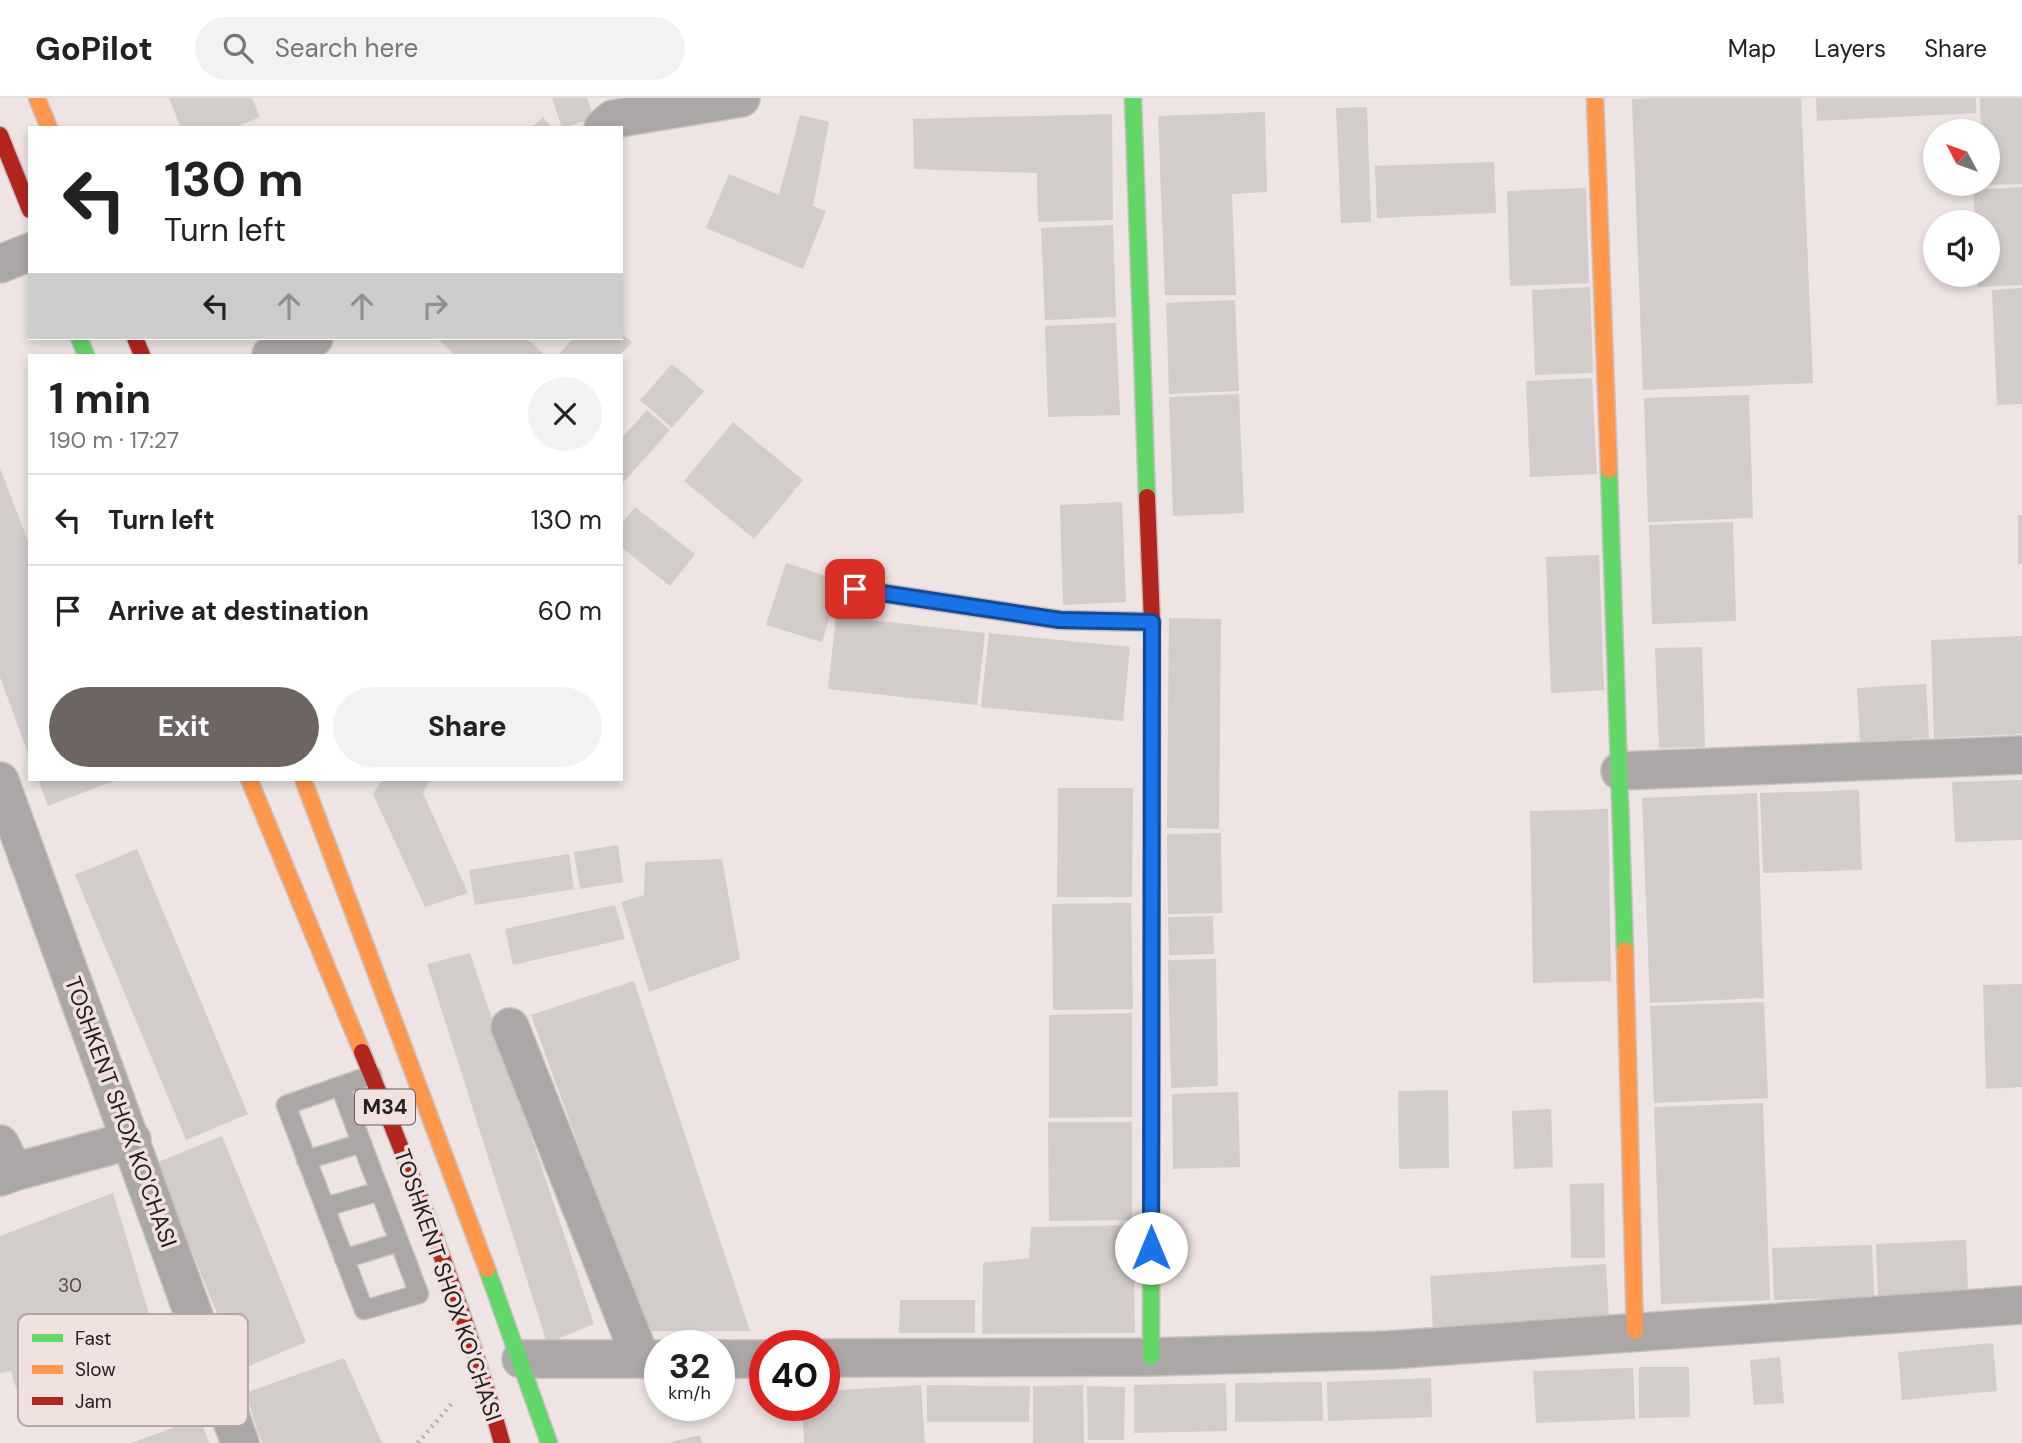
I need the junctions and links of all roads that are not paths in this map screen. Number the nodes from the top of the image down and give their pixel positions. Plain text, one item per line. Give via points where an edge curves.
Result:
1 (37, 98) edge
2 (741, 98) edge
3 (1133, 98) edge
4 (1595, 98) edge
5 (607, 115) edge
6 (48, 126) edge
7 (0, 135) edge
8 (28, 205) edge
9 (28, 253) edge
10 (0, 264) edge
11 (309, 340) edge
12 (274, 354) edge
13 (855, 589) dead end
14 (1152, 622) junction
15 (2022, 755) edge
16 (1620, 771) junction
17 (0, 781) edge
18 (250, 781) edge
19 (304, 781) edge
20 (510, 1027) dead end
21 (372, 1075) junction
22 (340, 1086) junction
23 (132, 1140) junction
24 (362, 1143) junction
25 (306, 1160) junction
26 (5, 1165) edge
27 (380, 1191) junction
28 (325, 1207) junction
29 (399, 1242) junction
30 (344, 1259) junction
31 (2022, 1306) edge
32 (194, 1314) edge
33 (1635, 1331) junction
34 (644, 1345) edge
35 (1151, 1357) junction
36 (521, 1359) junction
37 (644, 1359) edge
38 (840, 1359) edge
39 (234, 1426) edge
40 (240, 1443) edge
41 (502, 1443) edge
42 (549, 1443) edge

1 - 6 street
2 - 5 street
3 - 14 street
4 - 16 street
7 - 8 street
9 - 10 street
11 - 12 street
13 - 14 lane via 1060,620
14 - 35 street
15 - 16 street
16 - 33 street
17 - 23 street, TOSHKENT SHOX KO'CHASI
18 - 21 street, TOSHKENT SHOX KO'CHASI / M34
19 - 36 street, TOSHKENT SHOX KO'CHASI / M34
20 - 34 street
21 - 22 lane
21 - 41 street, TOSHKENT SHOX KO'CHASI / M34 via 481,1367
22 - 24 lane
22 - 25 lane via 286,1105
23 - 26 street
23 - 32 street, TOSHKENT SHOX KO'CHASI
24 - 25 lane
24 - 27 lane
25 - 28 lane
27 - 28 lane
27 - 29 lane
28 - 30 lane
29 - 30 lane
29 - 30 lane via 419,1294 364,1310
31 - 33 street
33 - 35 street via 1389,1350
35 - 38 street
36 - 37 street
36 - 42 street, TOSHKENT SHOX KO'CHASI / M34
39 - 40 street, TOSHKENT SHOX KO'CHASI

